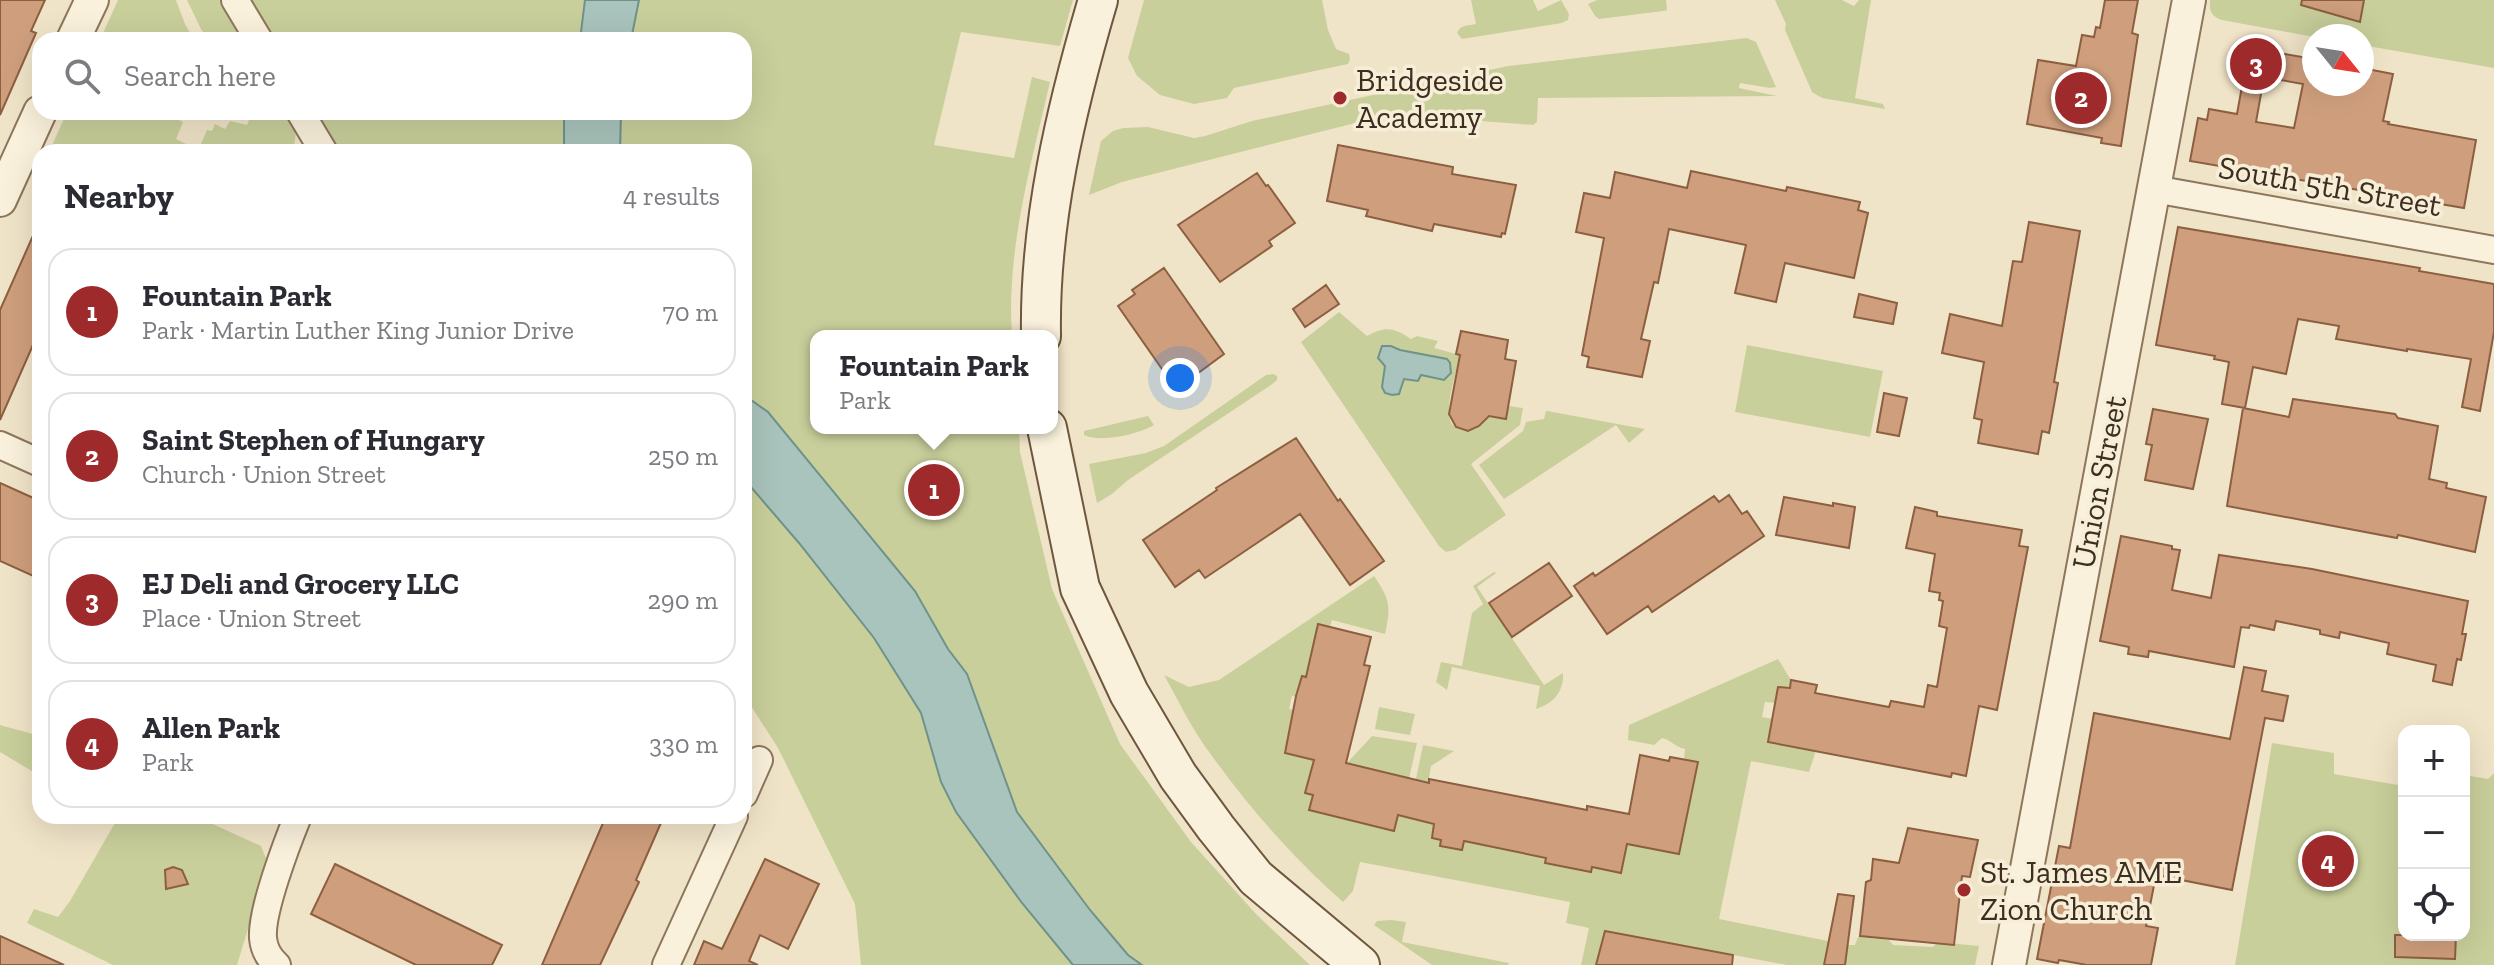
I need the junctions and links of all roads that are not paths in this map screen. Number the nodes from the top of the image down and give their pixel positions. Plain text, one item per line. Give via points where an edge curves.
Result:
1 (92, 0) edge
2 (235, 0) edge
3 (1098, 0) edge
4 (2189, 0) edge
5 (77, 32) edge
6 (254, 32) edge
7 (36, 120) edge
8 (305, 120) edge
9 (319, 144) edge
10 (2154, 189) junction
11 (0, 200) edge
12 (2494, 250) edge
13 (1041, 330) edge
14 (1048, 434) edge
15 (0, 445) edge
16 (32, 459) edge
17 (730, 824) edge
18 (294, 827) edge
19 (277, 965) edge
20 (666, 965) edge
21 (1360, 965) edge
22 (2009, 965) edge

1 - 5 street
2 - 6 street
3 - 13 main road via 1056,168
4 - 10 street, Union Street
7 - 11 street
8 - 9 street
10 - 12 street, South 5th Street
10 - 22 street, Union Street
14 - 21 main road via 1080,588 1129,693 1178,776 1256,878
15 - 16 street
17 - 20 street
18 - 19 street via 265,917 263,939

